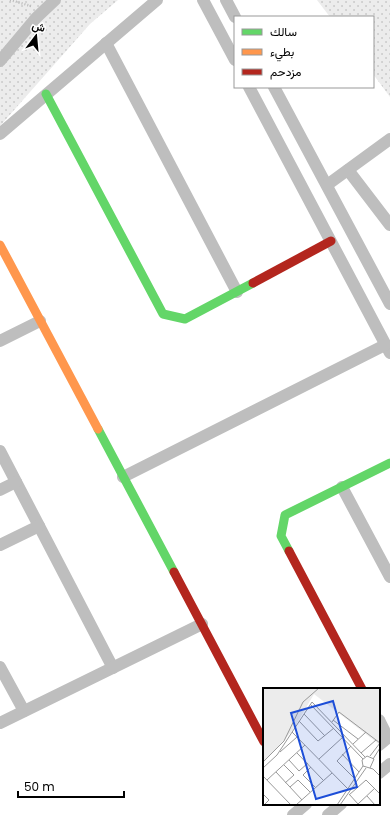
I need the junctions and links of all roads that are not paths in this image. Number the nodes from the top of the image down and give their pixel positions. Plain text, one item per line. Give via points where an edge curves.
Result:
1 (55, 0) edge
2 (157, 0) edge
3 (203, 0) edge
4 (226, 0) edge
5 (234, 16) edge
6 (106, 43) junction
7 (234, 58) edge
8 (0, 61) edge
9 (250, 88) edge
10 (275, 88) edge
11 (46, 94) junction
12 (0, 134) edge
13 (390, 139) edge
14 (348, 170) junction
15 (327, 185) junction
16 (390, 225) edge
17 (331, 241) junction
18 (0, 245) edge
19 (237, 292) junction
20 (390, 304) edge
21 (40, 321) junction
22 (0, 341) edge
23 (388, 349) edge
24 (0, 451) edge
25 (390, 463) edge
26 (123, 477) junction
27 (16, 482) junction
28 (342, 487) junction
29 (0, 490) edge
30 (39, 526) junction
31 (0, 545) edge
32 (390, 577) edge
33 (202, 624) junction
34 (0, 667) edge
35 (113, 668) junction
36 (361, 688) edge
37 (24, 711) junction
38 (0, 723) edge
39 (380, 723) edge
40 (386, 739) edge
41 (263, 740) edge
42 (390, 764) edge
43 (380, 772) edge
44 (340, 805) edge
45 (328, 815) edge

1 - 8 street
2 - 6 street
3 - 7 street
4 - 5 street
6 - 11 street
6 - 19 street
9 - 17 street
10 - 15 street
11 - 12 street
11 - 19 street via 163,314 184,319
13 - 14 street
14 - 15 street
14 - 16 street
15 - 20 street
17 - 19 street
17 - 23 street
18 - 21 street
21 - 22 street
21 - 26 street
23 - 26 street
24 - 27 street
25 - 28 street
26 - 33 street
27 - 29 street
27 - 30 street
28 - 32 street
28 - 36 street via 285,515 281,536
30 - 31 street
30 - 35 street
33 - 35 street
33 - 41 street
34 - 37 street
35 - 37 street
37 - 38 street
39 - 40 street
42 - 43 street
44 - 45 street

